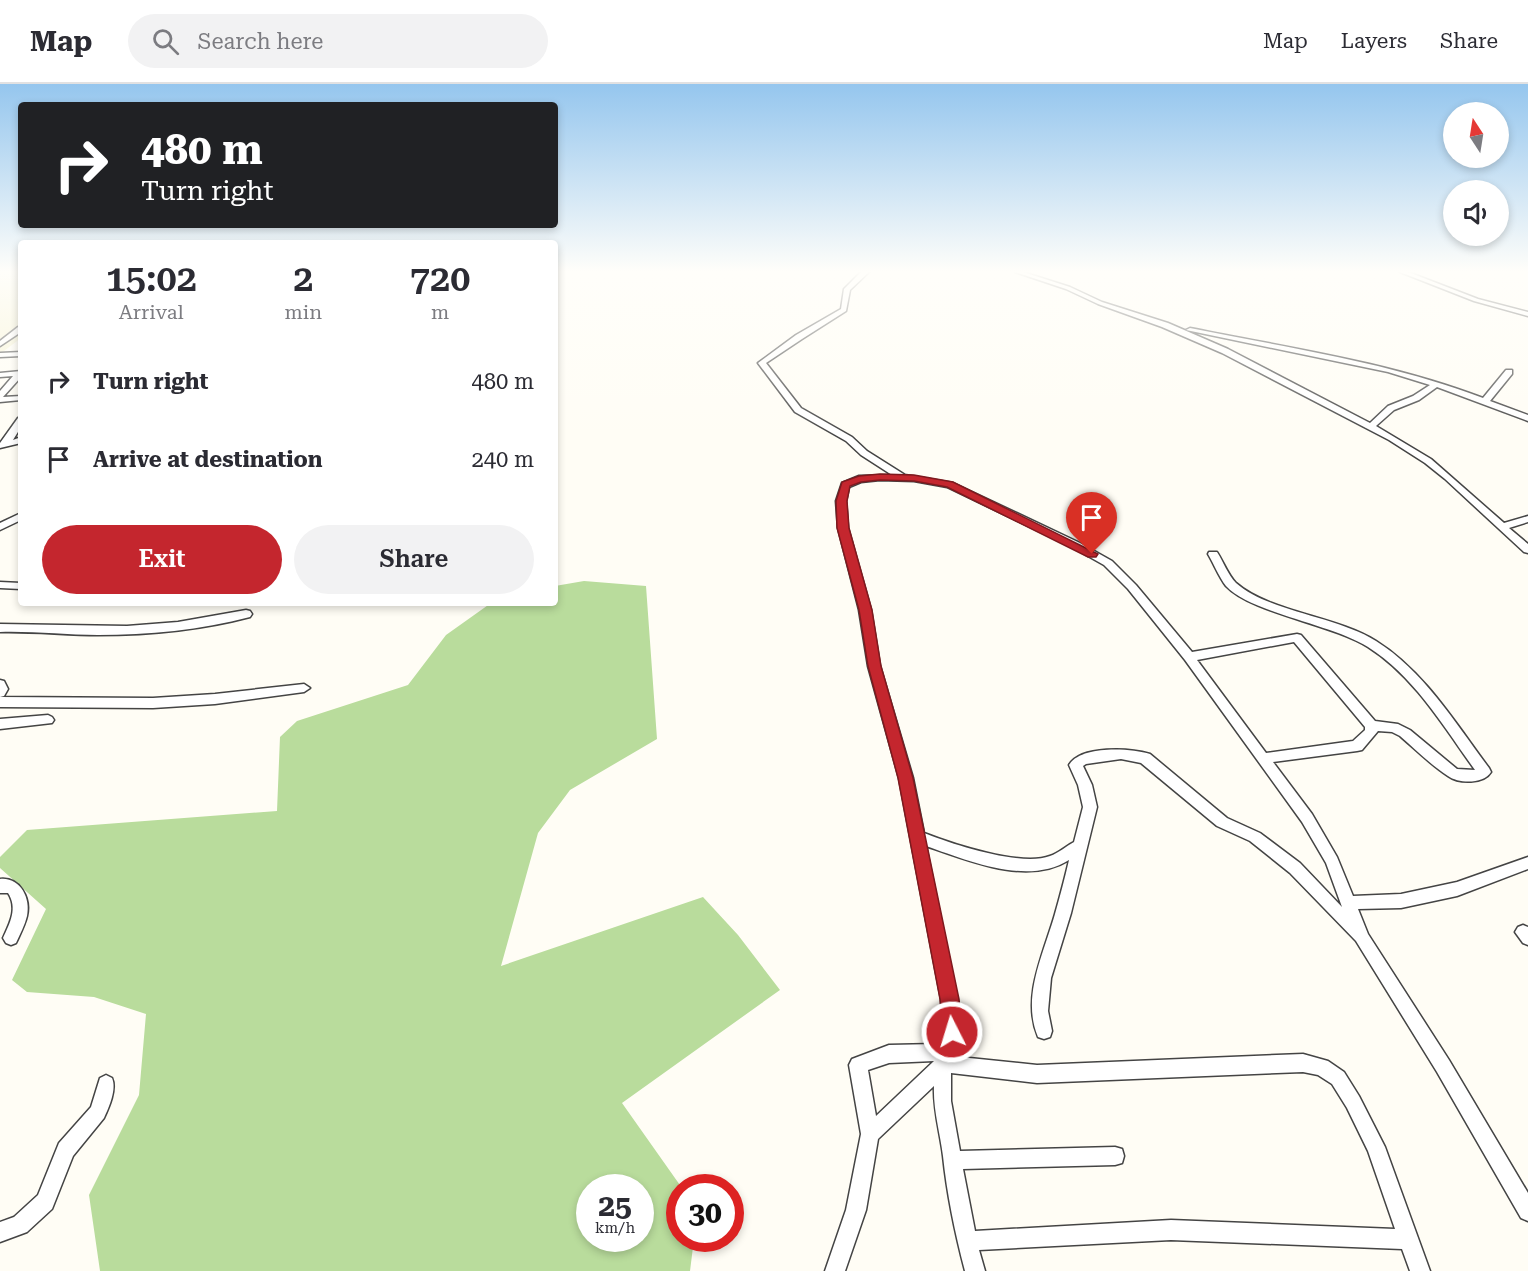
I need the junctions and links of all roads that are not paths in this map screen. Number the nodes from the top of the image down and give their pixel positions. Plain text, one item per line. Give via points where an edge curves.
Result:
1 (815, 327) edge
2 (1173, 327) edge
3 (18, 331) edge
4 (1203, 337) junction
5 (0, 344) edge
6 (0, 355) edge
7 (18, 355) edge
8 (18, 355) edge
9 (0, 364) edge
10 (1509, 372) dead end
11 (18, 374) edge
12 (0, 375) edge
13 (18, 376) edge
14 (1436, 384) junction
15 (0, 398) edge
16 (18, 398) edge
17 (1485, 400) junction
18 (1528, 418) edge
19 (1371, 427) junction
20 (17, 430) edge
21 (0, 432) edge
22 (18, 441) edge
23 (2, 446) edge
24 (875, 460) junction
25 (903, 477) junction
26 (859, 479) junction
27 (18, 518) edge
28 (1528, 519) edge
29 (0, 527) edge
30 (1501, 527) junction
31 (1528, 550) edge
32 (1213, 554) dead end
33 (0, 585) edge
34 (18, 586) edge
35 (246, 614) dead end
36 (0, 628) edge
37 (1189, 657) junction
38 (0, 684) edge
39 (304, 688) dead end
40 (0, 693) edge
41 (0, 702) edge
42 (48, 720) dead end
43 (0, 724) edge
44 (1371, 726) junction
45 (1264, 758) junction
46 (918, 837) junction
47 (1081, 845) junction
48 (1528, 863) edge
49 (0, 886) edge
50 (1349, 903) junction
51 (11, 938) dead end
52 (1362, 938) junction
53 (1044, 1031) dead end
54 (942, 1058) junction
55 (106, 1084) dead end
56 (870, 1134) junction
57 (1115, 1156) dead end
58 (952, 1160) junction
59 (1528, 1211) edge
60 (0, 1232) edge
61 (1409, 1239) junction
62 (967, 1241) junction
63 (835, 1271) edge
64 (975, 1271) edge
65 (1420, 1271) edge

1 - 24 street via 762,363 798,410 849,439
2 - 4 street
3 - 5 street
4 - 14 street via 1389,370
4 - 19 street
6 - 7 street
8 - 9 street
10 - 17 street
11 - 12 street
13 - 15 street
14 - 17 street
14 - 19 street via 1392,408
15 - 16 street
17 - 18 street
19 - 30 street via 1428,461
20 - 21 street
20 - 23 street
22 - 23 street
24 - 25 street
24 - 26 street via 876,469
25 - 26 street
25 - 37 street via 950,485 1108,563
26 - 46 street via 845,485 843,528
27 - 29 street
28 - 30 street
30 - 31 street
32 - 44 street via 1230,583 1240,591 1352,633 1387,656 1427,694 1484,772 1479,776 1454,774 1405,733
33 - 34 street
35 - 36 street via 180,626 117,631
37 - 44 street via 1297,638
37 - 45 street
38 - 40 street
39 - 41 street via 153,703
42 - 43 street
44 - 45 street via 1371,732 1357,746
45 - 50 street via 1307,818 1332,861
46 - 47 street via 972,856 1029,864 1049,863
46 - 54 street via 949,999 952,1032
47 - 52 street via 1090,807 1076,765 1082,759 1121,754 1145,758 1222,822 1255,837 1294,868
47 - 53 street via 1042,978 1040,1011
48 - 50 street via 1457,889 1401,901
49 - 51 street via 13,887 22,902 21,917
50 - 52 street
52 - 59 street
54 - 56 street
54 - 56 street via 889,1054 858,1065
54 - 58 street via 942,1101
54 - 61 street via 1036,1074 1303,1063 1322,1067 1338,1078 1376,1146
55 - 60 street via 98,1112 66,1150 45,1202 21,1225
56 - 63 street via 856,1210
57 - 58 street
58 - 62 street
61 - 62 street via 1171,1230
61 - 65 street
62 - 64 street

